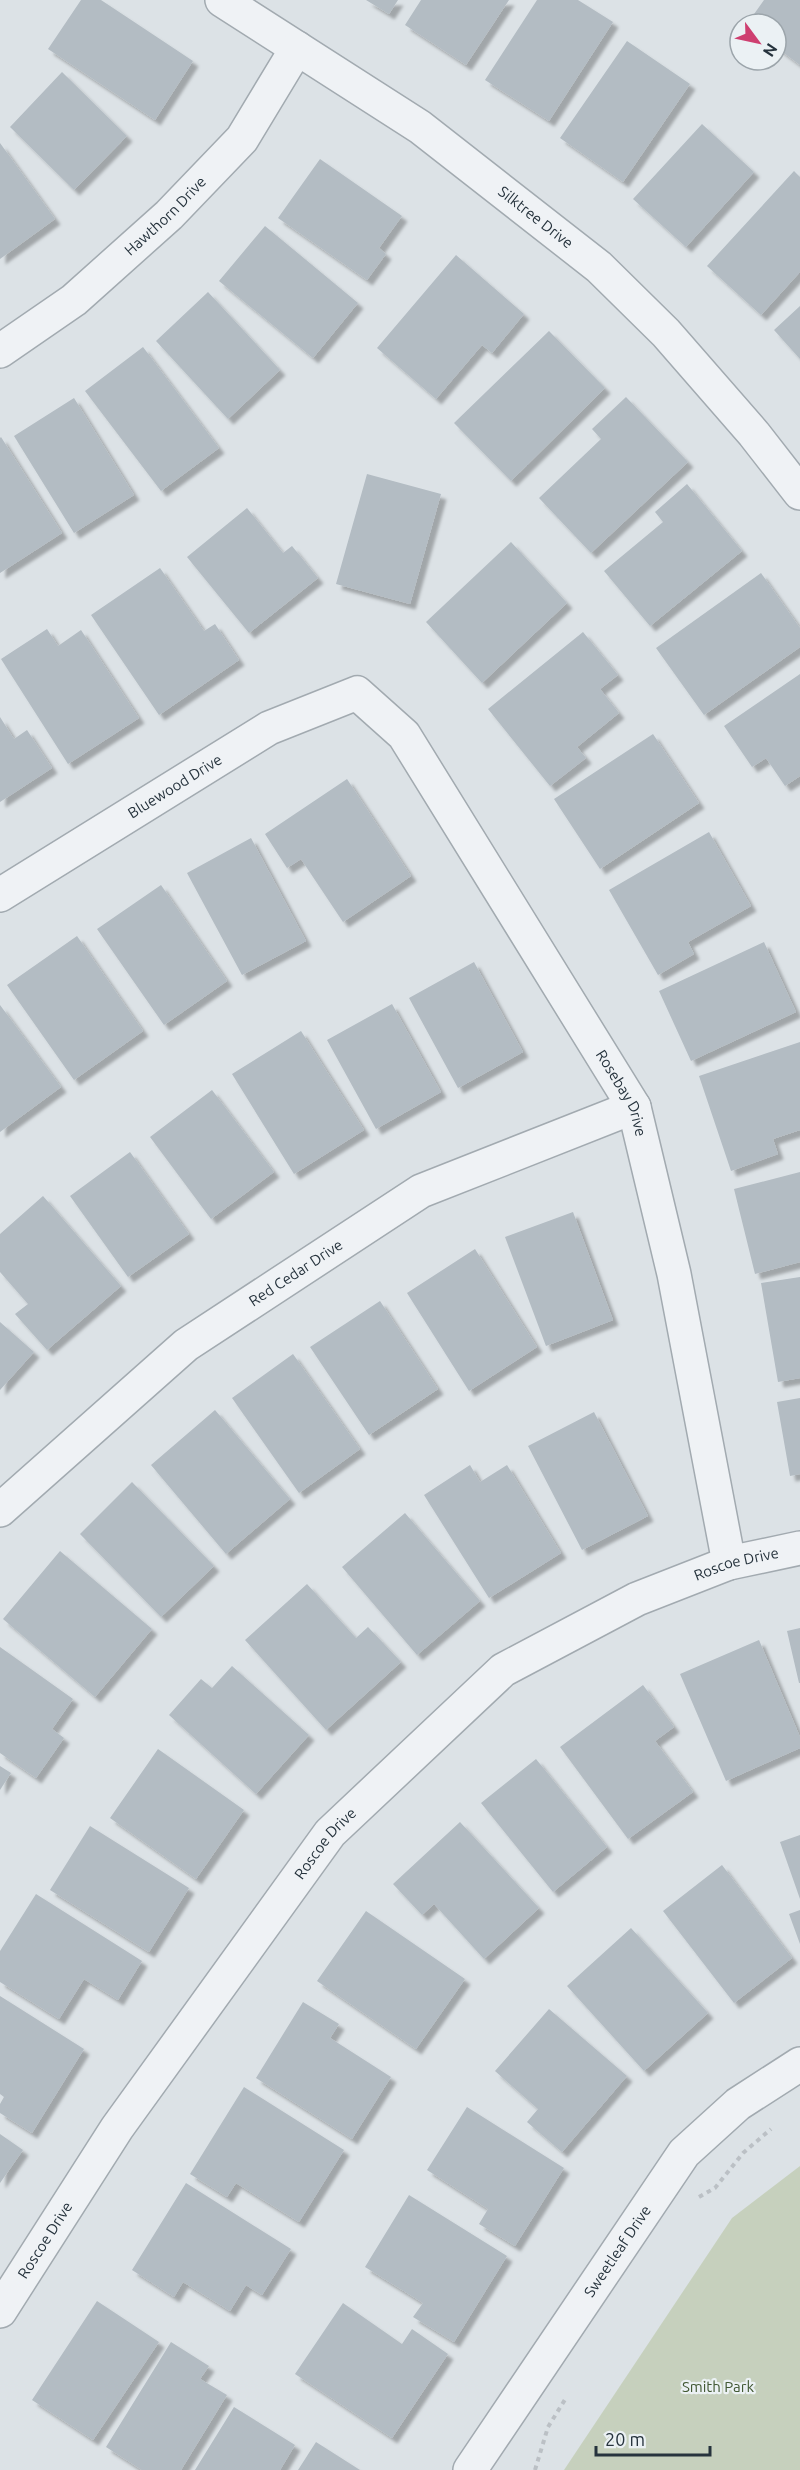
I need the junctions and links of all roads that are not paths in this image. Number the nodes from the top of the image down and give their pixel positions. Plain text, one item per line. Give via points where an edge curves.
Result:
1 (222, 0) edge
2 (297, 48) junction
3 (0, 351) edge
4 (800, 493) edge
5 (357, 693) joint
6 (0, 895) edge
7 (634, 1107) junction
8 (0, 1510) edge
9 (800, 1548) edge
10 (729, 1563) junction
11 (800, 2064) edge
12 (0, 2311) edge
13 (470, 2470) edge

1 - 2 street, Silktree Drive
2 - 3 street, Hawthorn Drive via 242,139 169,215 74,300
2 - 4 street, Silktree Drive via 420,127 599,267 673,342
5 - 6 street, Bluewood Drive via 269,728
5 - 7 street, Rosebay Drive via 404,735
7 - 8 street, Red Cedar Drive via 421,1191 186,1345
7 - 10 street, Rosebay Drive via 674,1274
9 - 10 street, Roscoe Drive
10 - 12 street, Roscoe Drive via 637,1599 503,1670 330,1833 117,2128
11 - 13 street, Sweetleaf Drive via 738,2104 684,2153

